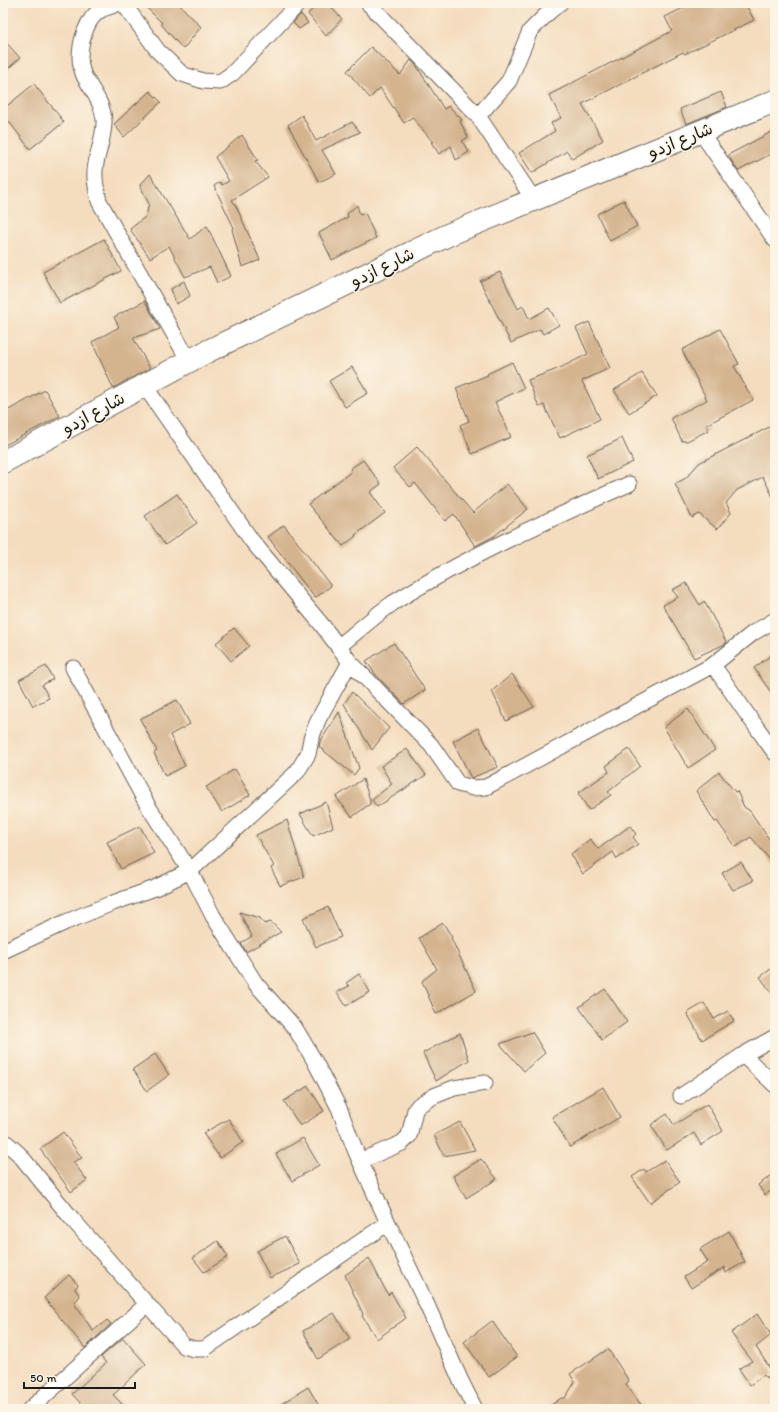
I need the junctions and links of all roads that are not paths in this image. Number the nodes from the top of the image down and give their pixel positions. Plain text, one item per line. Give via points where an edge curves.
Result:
1 (118, 3) edge
2 (123, 3) edge
3 (299, 3) edge
4 (368, 3) edge
5 (560, 3) edge
6 (775, 101) edge
7 (478, 116) junction
8 (700, 131) junction
9 (534, 200) junction
10 (775, 240) edge
11 (189, 361) junction
12 (144, 385) junction
13 (3, 462) edge
14 (629, 484) dead end
15 (775, 620) edge
16 (338, 647) junction
17 (350, 662) junction
18 (714, 665) junction
19 (73, 668) dead end
20 (775, 754) edge
21 (190, 871) junction
22 (3, 952) edge
23 (775, 1037) edge
24 (743, 1054) junction
25 (485, 1083) dead end
26 (775, 1085) edge
27 (681, 1096) dead end
28 (3, 1140) edge
29 (360, 1161) junction
30 (388, 1223) junction
31 (147, 1304) junction
32 (30, 1409) edge
33 (475, 1409) edge

1 - 11 street via 101,10 92,18 84,34 80,59 86,80 98,99 104,119 95,170 99,201
2 - 3 street via 158,51 182,74 203,81 220,82 233,73
4 - 7 street
5 - 7 street via 530,31 509,81
6 - 8 street, شارع ازدو
7 - 9 street
8 - 9 street, شارع ازدو
8 - 10 street
9 - 11 street, شارع ازدو via 450,234
11 - 12 street, شارع ازدو
12 - 13 street, شارع ازدو
12 - 16 street via 252,541
14 - 16 street via 568,511 460,565 392,604
15 - 18 street
16 - 17 street
17 - 18 street via 430,745 458,784 473,788 486,787
17 - 21 street via 318,720 308,754 297,772
18 - 20 street
19 - 21 street via 148,806
21 - 22 street via 154,888 66,922
21 - 29 street via 213,916 256,984 295,1028 314,1060 339,1108
23 - 24 street
24 - 26 street
24 - 27 street
25 - 29 street via 454,1088 419,1105 409,1136 402,1143
28 - 31 street via 19,1154
29 - 30 street
30 - 31 street via 204,1349 184,1346
30 - 33 street
31 - 32 street

